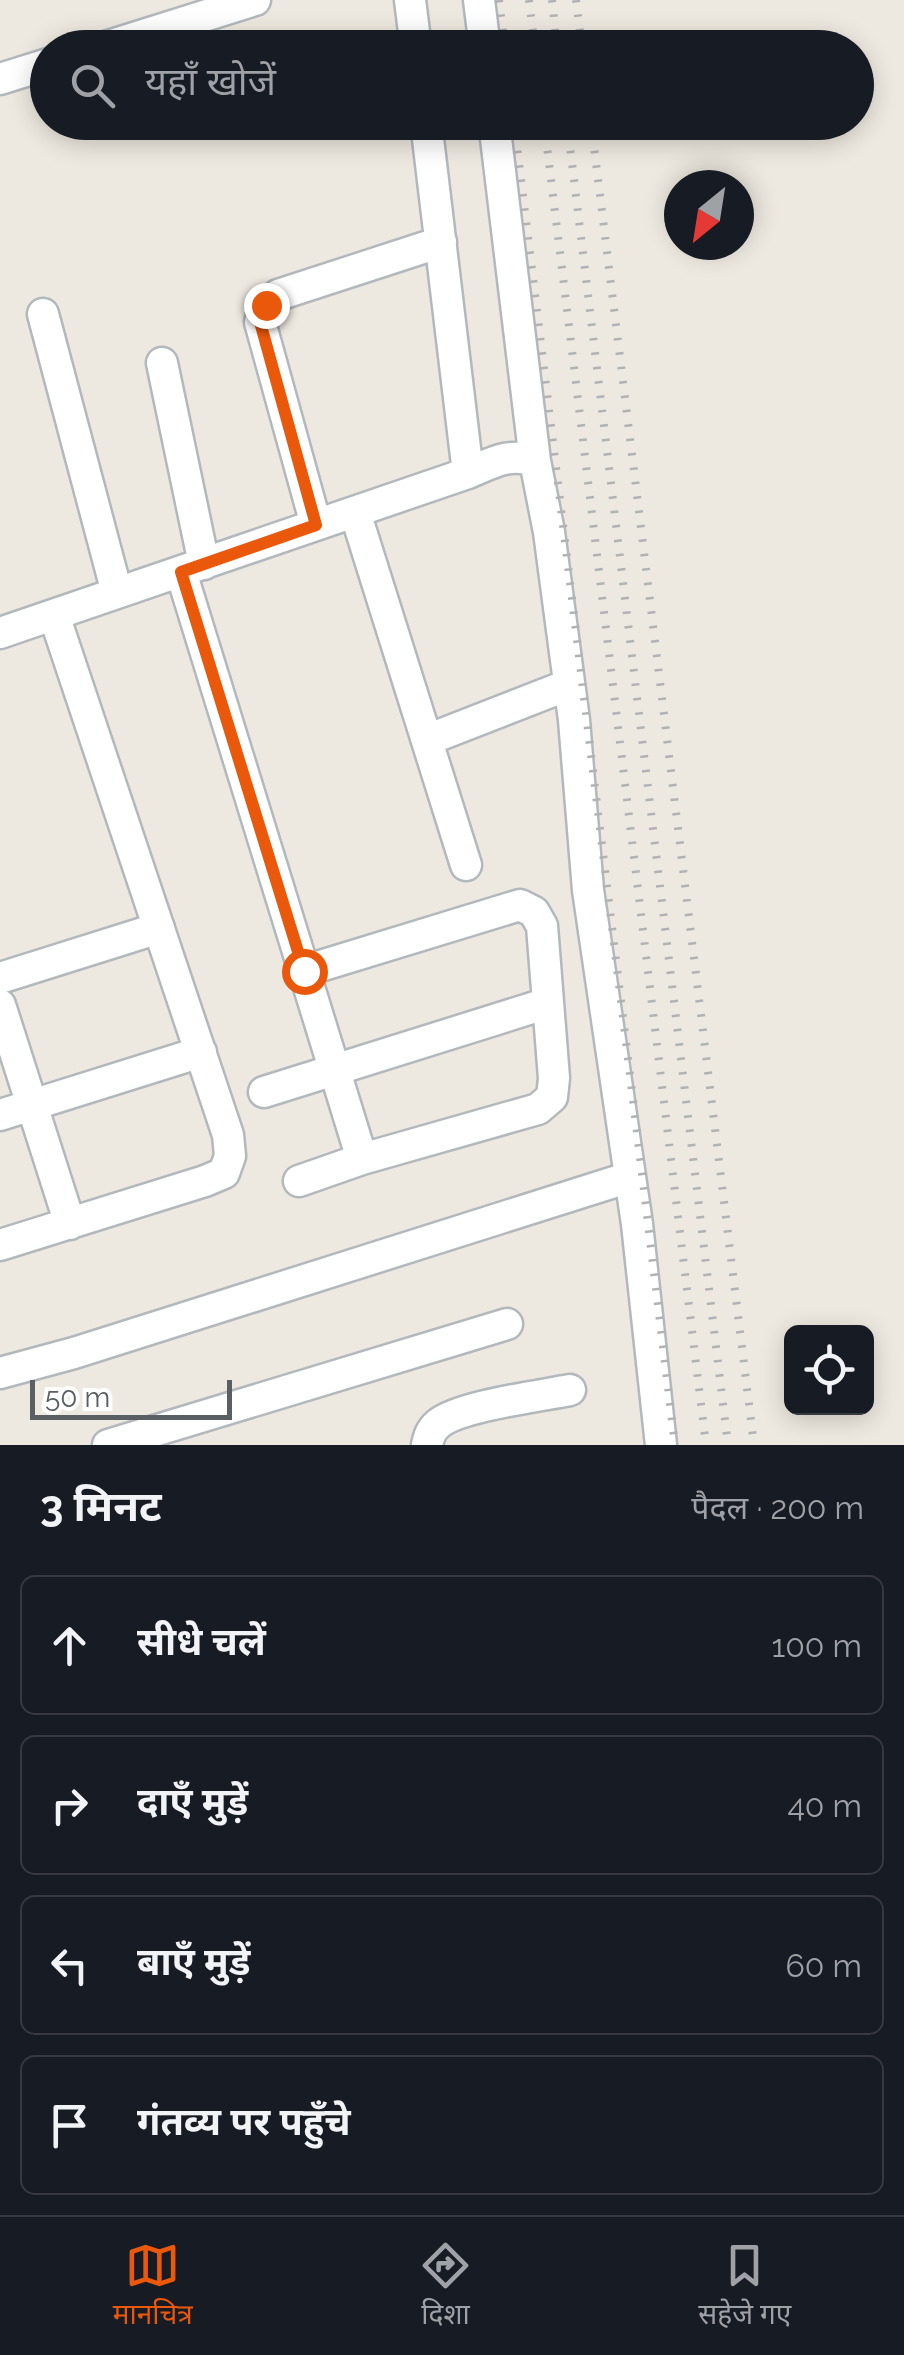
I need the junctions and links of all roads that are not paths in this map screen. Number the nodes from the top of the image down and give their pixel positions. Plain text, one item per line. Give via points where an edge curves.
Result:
1 (255, 0) edge
2 (410, 0) edge
3 (479, 0) edge
4 (159, 30) edge
5 (414, 30) edge
6 (482, 30) edge
7 (30, 70) edge
8 (0, 79) edge
9 (428, 140) edge
10 (496, 140) edge
11 (441, 242) junction
12 (43, 314) dead end
13 (162, 364) dead end
14 (535, 461) junction
15 (468, 473) junction
16 (355, 512) junction
17 (316, 525) junction
18 (193, 568) junction
19 (117, 593) junction
20 (54, 615) junction
21 (0, 633) edge
22 (568, 685) junction
23 (426, 740) junction
24 (466, 865) dead end
25 (159, 928) junction
26 (304, 971) junction
27 (0, 978) edge
28 (548, 1003) junction
29 (0, 1005) edge
30 (201, 1052) junction
31 (334, 1070) junction
32 (264, 1092) dead end
33 (32, 1105) junction
34 (0, 1115) edge
35 (362, 1160) junction
36 (630, 1176) junction
37 (298, 1182) dead end
38 (70, 1224) junction
39 (0, 1246) edge
40 (508, 1324) dead end
41 (0, 1373) edge
42 (570, 1390) dead end
43 (108, 1445) edge
44 (428, 1445) edge
45 (661, 1445) edge

1 - 4 street
2 - 5 street
3 - 6 street
7 - 8 street
9 - 11 street
10 - 14 street
11 - 15 street
11 - 17 street via 278,295 266,305 260,322
12 - 19 street
13 - 18 street
14 - 15 street via 506,456
14 - 22 street
15 - 16 street
16 - 17 street
16 - 23 street
17 - 18 street
18 - 19 street
18 - 26 street
19 - 20 street
20 - 21 street
20 - 25 street
22 - 23 street
22 - 36 street via 588,890
23 - 24 street
25 - 27 street
25 - 30 street
26 - 28 street via 520,905 542,926
26 - 31 street
28 - 31 street
28 - 35 street via 554,1078 552,1097 538,1109
29 - 33 street
30 - 33 street
30 - 38 street via 228,1135 224,1173
31 - 32 street
31 - 35 street
33 - 34 street
33 - 38 street
35 - 37 street
36 - 41 street
36 - 45 street
38 - 39 street
40 - 43 street
42 - 44 street via 463,1412 441,1421

